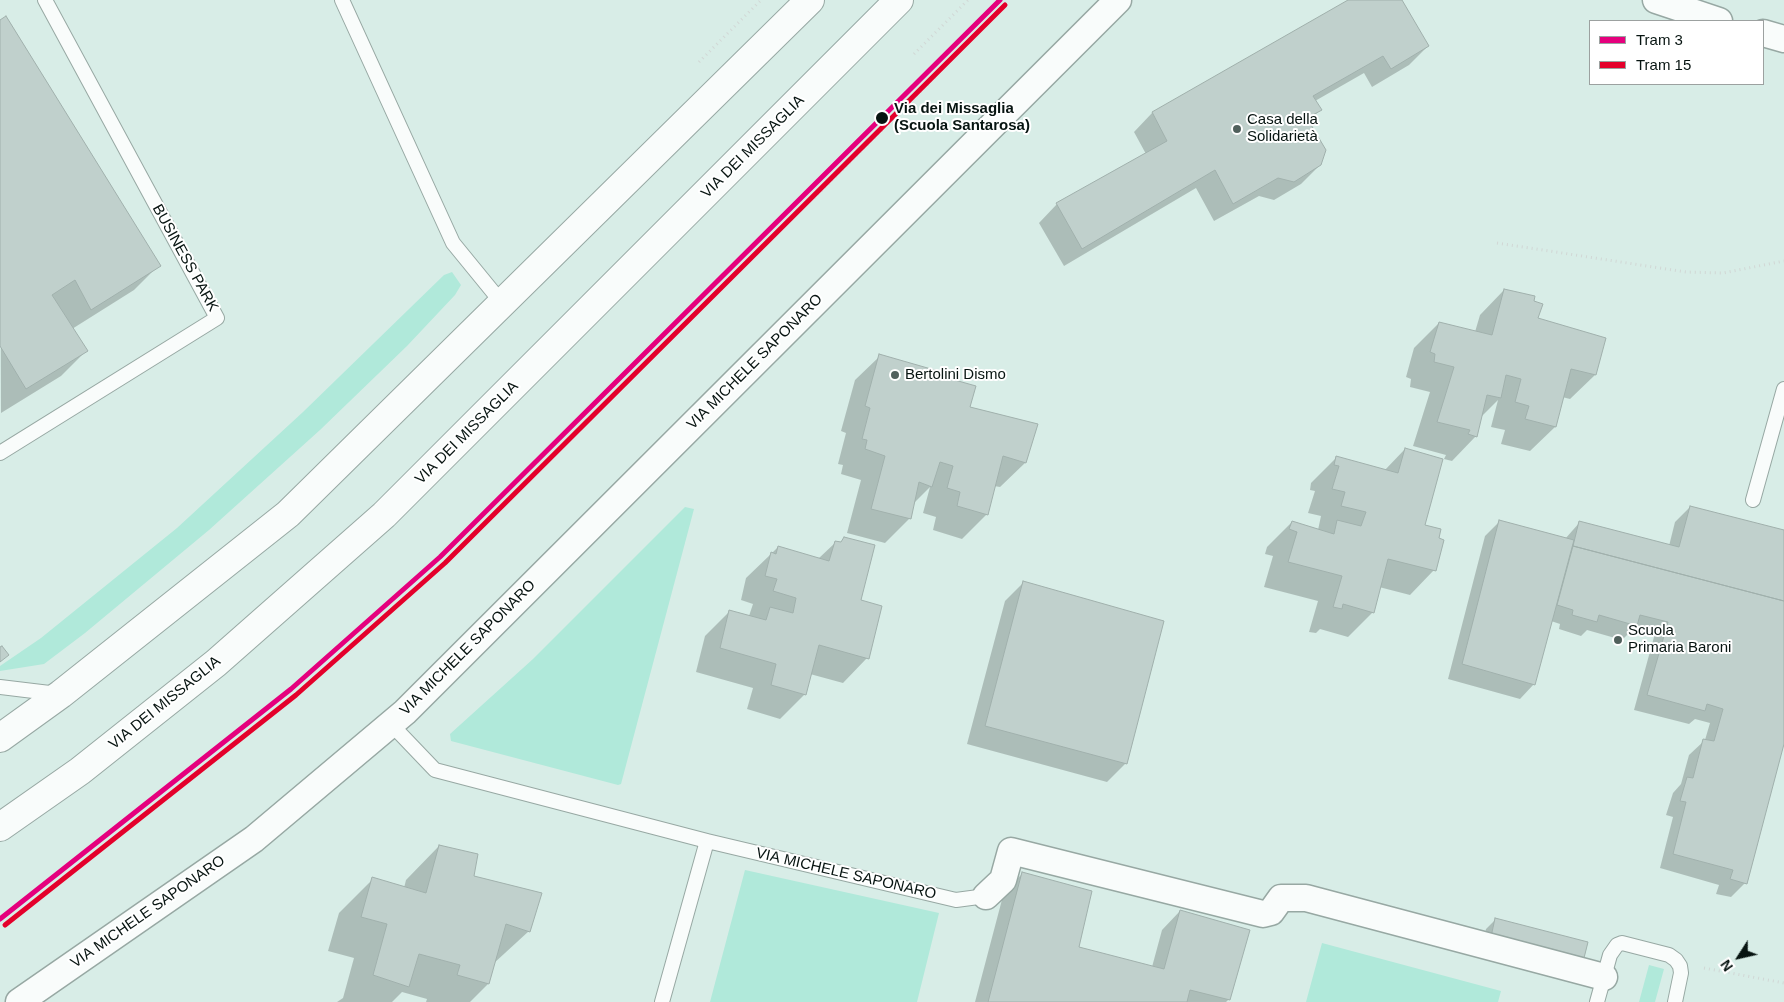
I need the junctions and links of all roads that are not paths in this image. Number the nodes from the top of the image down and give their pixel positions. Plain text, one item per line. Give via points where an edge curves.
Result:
1 (44, 0) edge
2 (342, 0) edge
3 (810, 0) edge
4 (899, 0) edge
5 (1118, 0) edge
6 (1656, 0) edge
7 (1716, 20) edge
8 (1764, 33) edge
9 (1784, 39) edge
10 (502, 303) junction
11 (1784, 389) edge
12 (0, 453) edge
13 (1754, 500) dead end
14 (0, 687) edge
15 (61, 694) junction
16 (391, 724) junction
17 (0, 738) edge
18 (0, 826) edge
19 (707, 841) junction
20 (986, 896) joint
21 (1604, 977) junction
22 (19, 1002) edge
23 (662, 1002) edge
24 (1598, 1002) edge
25 (1675, 1002) edge

1 - 12 lane, BUSINESS PARK via 217,318
2 - 10 lane via 453,243
3 - 10 main road
4 - 18 main road, VIA DEI MISSAGLIA via 384,515 216,663 80,771
5 - 16 street, VIA MICHELE SAPONARO
6 - 7 street
8 - 9 street
10 - 15 main road via 288,514
11 - 13 lane
14 - 15 lane
15 - 17 main road
16 - 19 lane, VIA MICHELE SAPONARO via 435,770
16 - 22 street, VIA MICHELE SAPONARO via 254,839
19 - 20 lane, VIA MICHELE SAPONARO via 956,900
19 - 23 lane
20 - 21 street via 1003,880 1011,852 1257,913 1271,912 1281,898 1306,898
21 - 24 lane
21 - 25 lane via 1613,950 1622,943 1669,955 1680,966 1681,973

